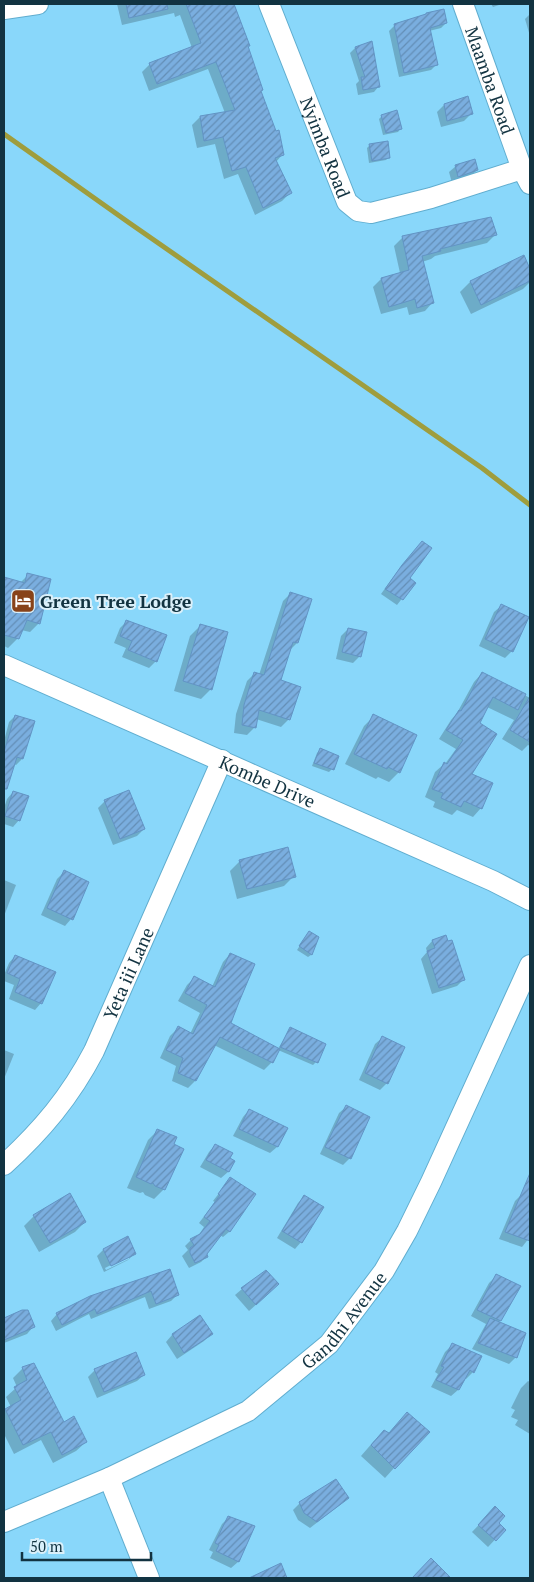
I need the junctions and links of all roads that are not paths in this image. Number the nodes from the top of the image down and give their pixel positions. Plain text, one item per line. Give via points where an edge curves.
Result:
1 (38, 4) edge
2 (269, 4) edge
3 (462, 4) edge
4 (4, 10) edge
5 (526, 176) edge
6 (4, 665) edge
7 (222, 760) junction
8 (530, 900) edge
9 (530, 965) edge
10 (4, 1165) edge
11 (109, 1478) junction
12 (4, 1522) edge
13 (149, 1578) edge

1 - 4 street
2 - 5 street, Nyimba Road via 347,202 358,211 371,213
3 - 5 street, Maamba Road
6 - 7 street, Kombe Drive
7 - 8 street, Kombe Drive
7 - 10 street, Yeta iii Lane via 81,1077 54,1114
9 - 11 street, Gandhi Avenue via 407,1231 384,1271 328,1344 248,1411
11 - 12 street, Gandhi Avenue
11 - 13 street

